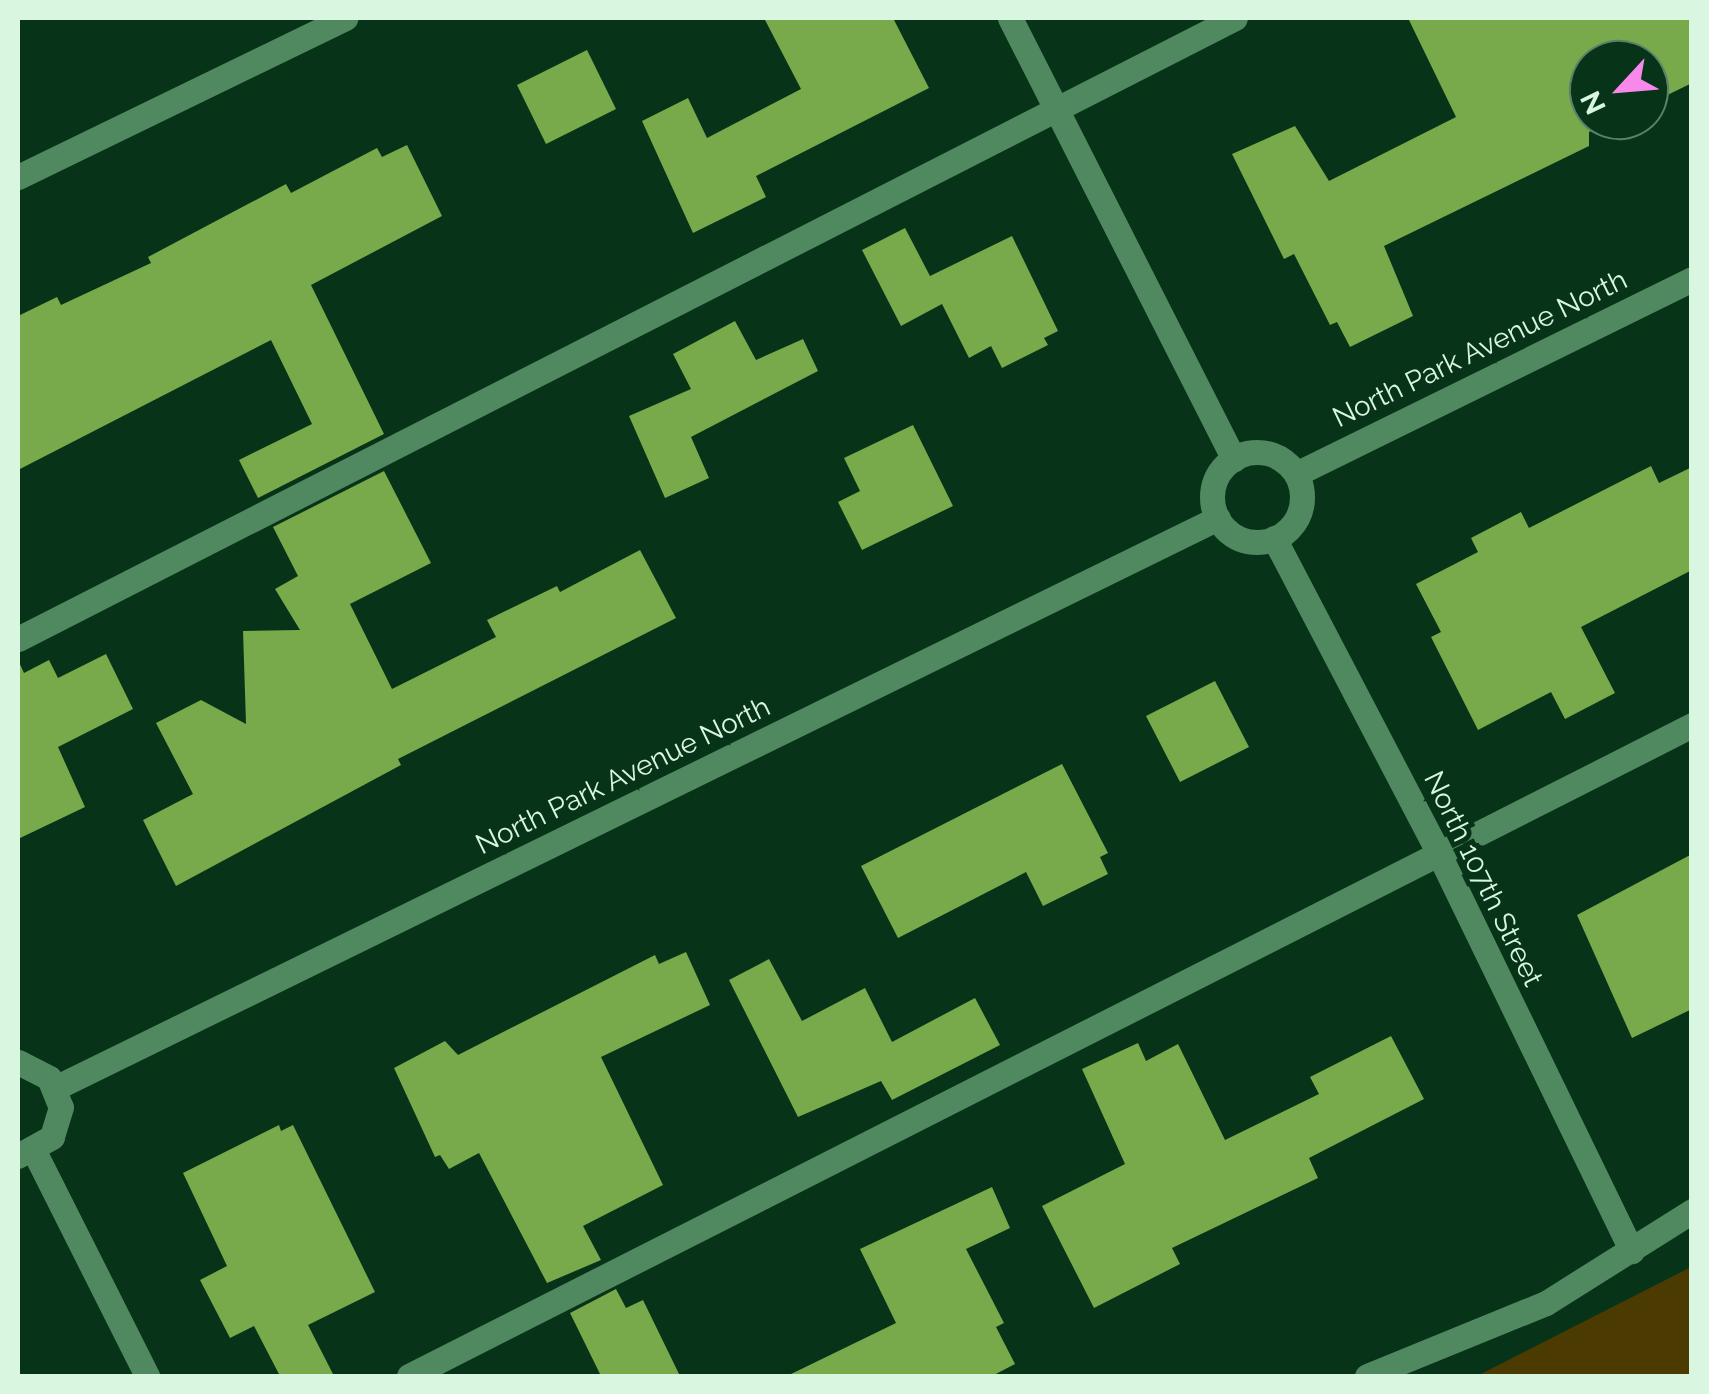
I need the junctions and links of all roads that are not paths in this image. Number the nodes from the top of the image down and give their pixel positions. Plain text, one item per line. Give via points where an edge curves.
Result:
1 (345, 18) edge
2 (1010, 18) edge
3 (1235, 18) edge
4 (1054, 106) junction
5 (18, 177) edge
6 (1692, 279) edge
7 (1234, 459) junction
8 (1296, 474) junction
9 (1218, 518) junction
10 (1274, 538) junction
11 (18, 639) edge
12 (1692, 725) edge
13 (1438, 850) junction
14 (18, 1062) edge
15 (55, 1088) junction
16 (26, 1154) edge
17 (1692, 1211) edge
18 (1632, 1251) junction
19 (147, 1376) edge
20 (409, 1376) edge
21 (1367, 1376) edge

1 - 5 street
2 - 4 street
3 - 4 street
4 - 7 street
4 - 11 street
6 - 8 street, North Park Avenue North
7 - 8 street via 1272,455
7 - 9 street via 1213,488
8 - 10 street via 1302,504 1290,528
9 - 10 street via 1239,538
9 - 15 street, North Park Avenue North
10 - 13 street, North 107th Street
12 - 13 street
13 - 18 street, North 107th Street
13 - 20 street
14 - 15 street via 37,1068
15 - 16 street via 58,1123
16 - 19 street
17 - 18 street
18 - 21 street via 1546,1304

